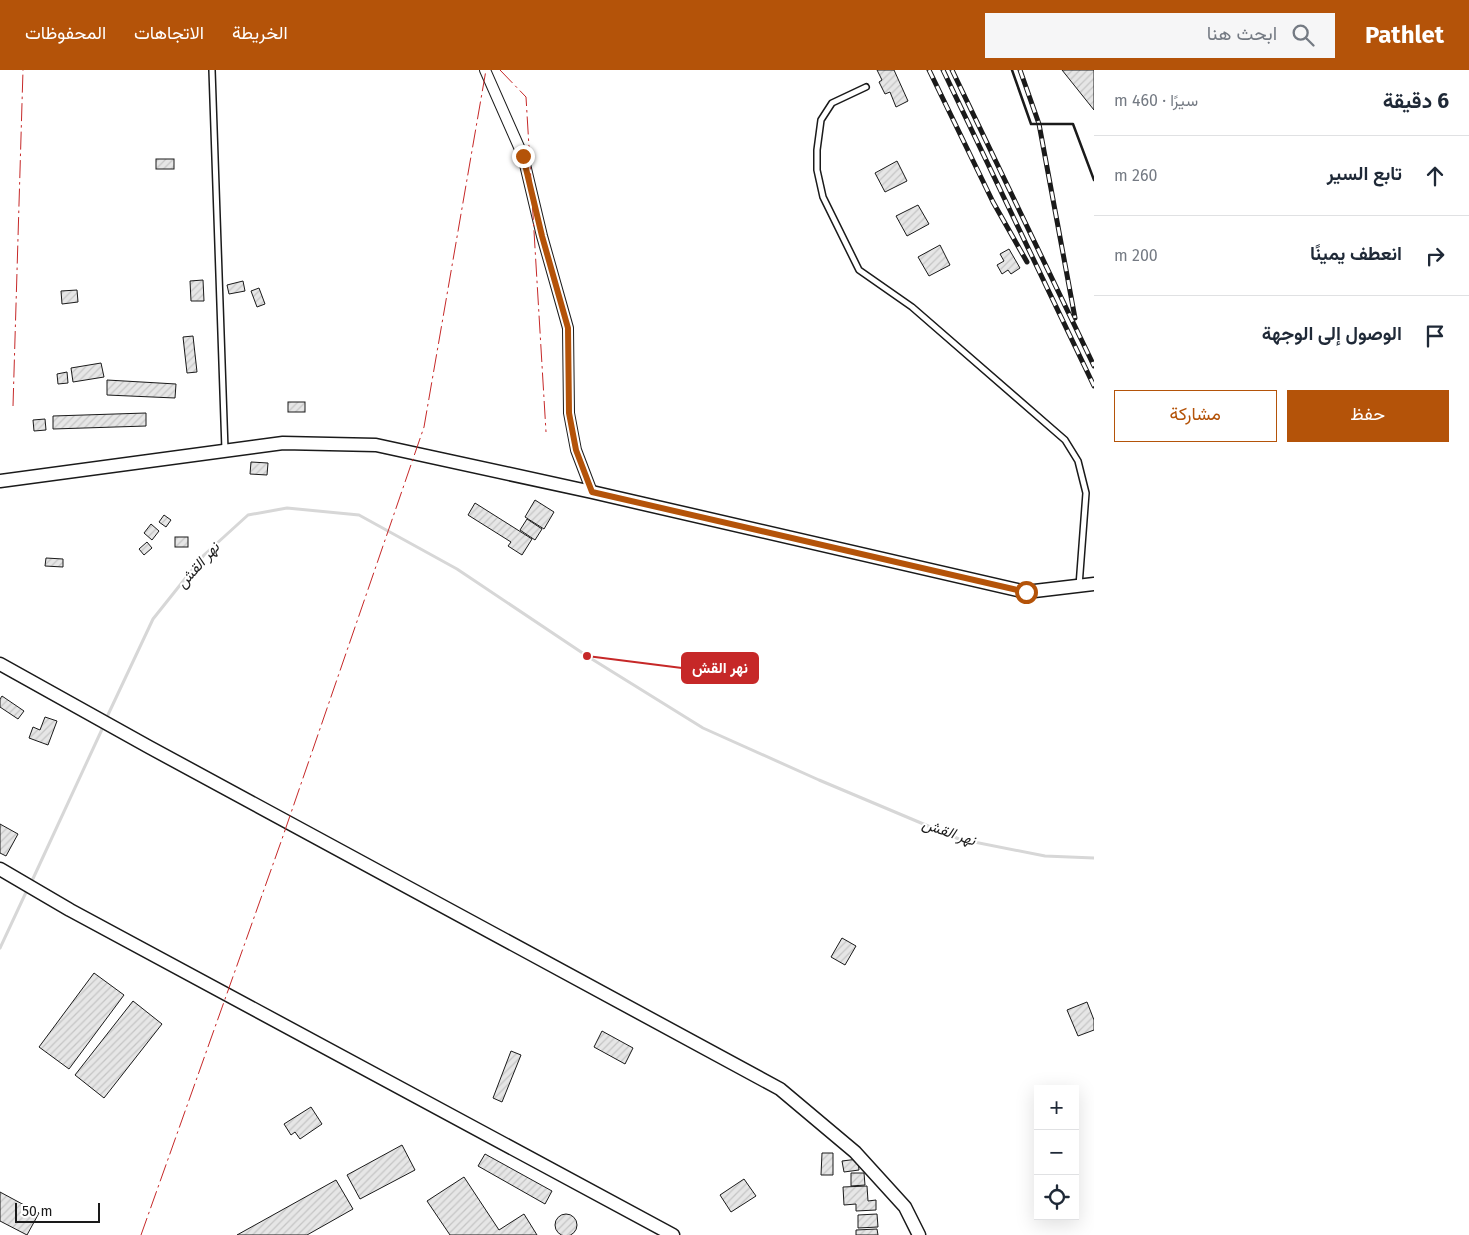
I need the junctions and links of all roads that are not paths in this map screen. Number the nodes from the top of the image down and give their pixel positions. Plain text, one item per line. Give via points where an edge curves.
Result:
1 (212, 70) edge
2 (485, 70) edge
3 (866, 87) dead end
4 (225, 450) junction
5 (0, 481) edge
6 (592, 492) junction
7 (1094, 584) edge
8 (1079, 586) junction
9 (0, 664) edge
10 (2, 870) edge
11 (673, 1235) edge
12 (919, 1235) edge

1 - 4 lane
2 - 6 street via 523,156 568,328 569,413 576,450
3 - 8 lane via 832,103 821,120 817,170 823,197 859,270 912,307 1066,440 1078,461 1086,494
4 - 5 street
4 - 6 street via 283,443 376,445
6 - 8 street via 1026,592
7 - 8 street
9 - 12 street via 780,1089 856,1152 905,1207
10 - 11 street via 70,910

